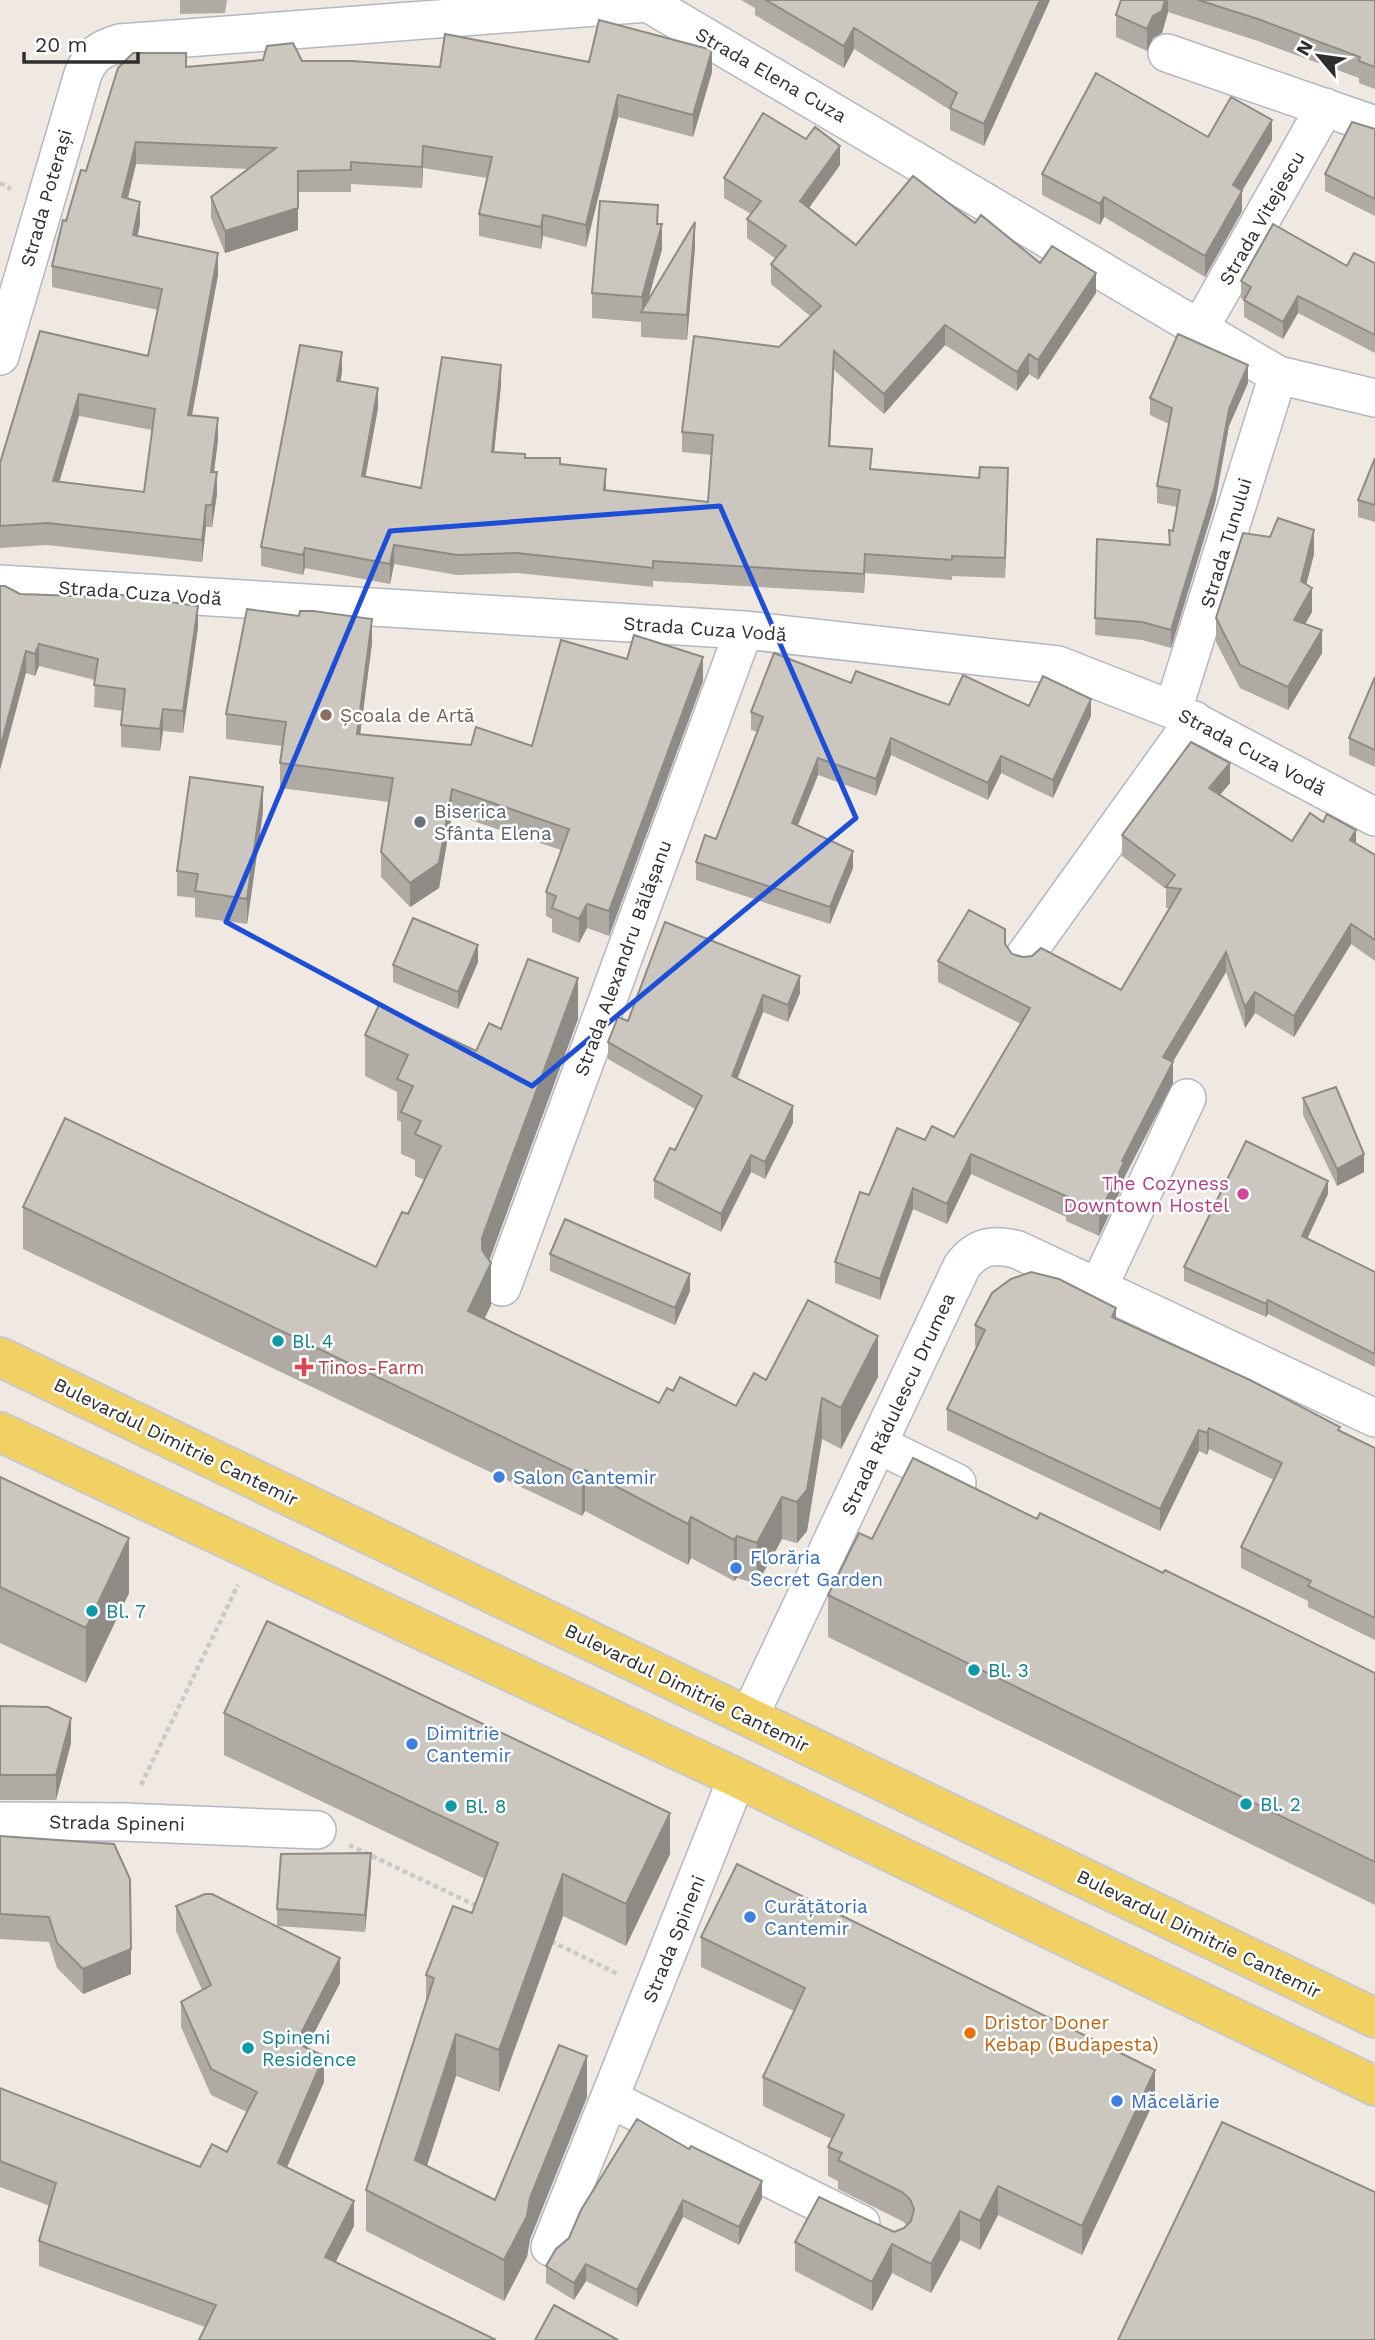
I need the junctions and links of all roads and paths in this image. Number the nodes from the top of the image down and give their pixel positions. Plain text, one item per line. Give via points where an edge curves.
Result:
1 (649, 1) edge
2 (104, 47) joint
3 (1167, 53) dead end
4 (1325, 107) junction
5 (1375, 125) edge
6 (0, 183) edge
7 (12, 190) dead end
8 (1200, 328) junction
9 (0, 356) edge
10 (1278, 375) junction
11 (1375, 398) edge
12 (0, 584) edge
13 (744, 630) junction
14 (1183, 715) junction
15 (1375, 817) edge
16 (1024, 957) edge
17 (1187, 1098) dead end
18 (502, 1287) dead end
19 (1098, 1288) junction
20 (0, 1357) edge
21 (1375, 1418) edge
22 (0, 1432) edge
23 (879, 1445) junction
24 (990, 1499) edge
25 (243, 1575) dead end
26 (749, 1717) junction
27 (737, 1778) junction
28 (0, 1821) edge
29 (123, 1822) junction
30 (317, 1830) joint
31 (492, 1913) edge
32 (542, 1937) edge
33 (654, 1991) junction
34 (1375, 2018) edge
35 (1375, 2086) edge
36 (610, 2099) junction
37 (893, 2240) edge
38 (550, 2247) dead end

1 - 2 street, Strada Elena Cuza
1 - 8 street, Strada Elena Cuza
2 - 9 street, Strada Poterași via 90,58 83,74
3 - 4 street
4 - 5 street
4 - 8 street, Strada Vitejescu
6 - 7 path
8 - 10 street, Strada Elena Cuza
10 - 11 street, Strada Elena Cuza
10 - 14 street, Strada Tunului
12 - 13 street, Strada Cuza Vodă
13 - 14 street, Strada Cuza Vodă via 1058,665
13 - 18 street, Strada Alexandru Bălășanu
14 - 15 street, Strada Cuza Vodă
14 - 16 street, Strada Tunului
17 - 19 street
19 - 21 street, Strada Rădulescu Drumea
19 - 23 street, Strada Rădulescu Drumea via 1018,1250 995,1245 975,1253 962,1266
20 - 26 main road, Bulevardul Dimitrie Cantemir
22 - 27 main road
23 - 24 street
23 - 26 street, Strada Rădulescu Drumea
25 - 29 path
26 - 34 main road, Bulevardul Dimitrie Cantemir
27 - 33 street, Strada Spineni
27 - 35 main road
28 - 29 street, Strada Spineni
29 - 30 street, Strada Spineni
30 - 31 path
32 - 33 path
33 - 36 street, Strada Spineni
36 - 37 street
36 - 38 street, Strada Spineni

